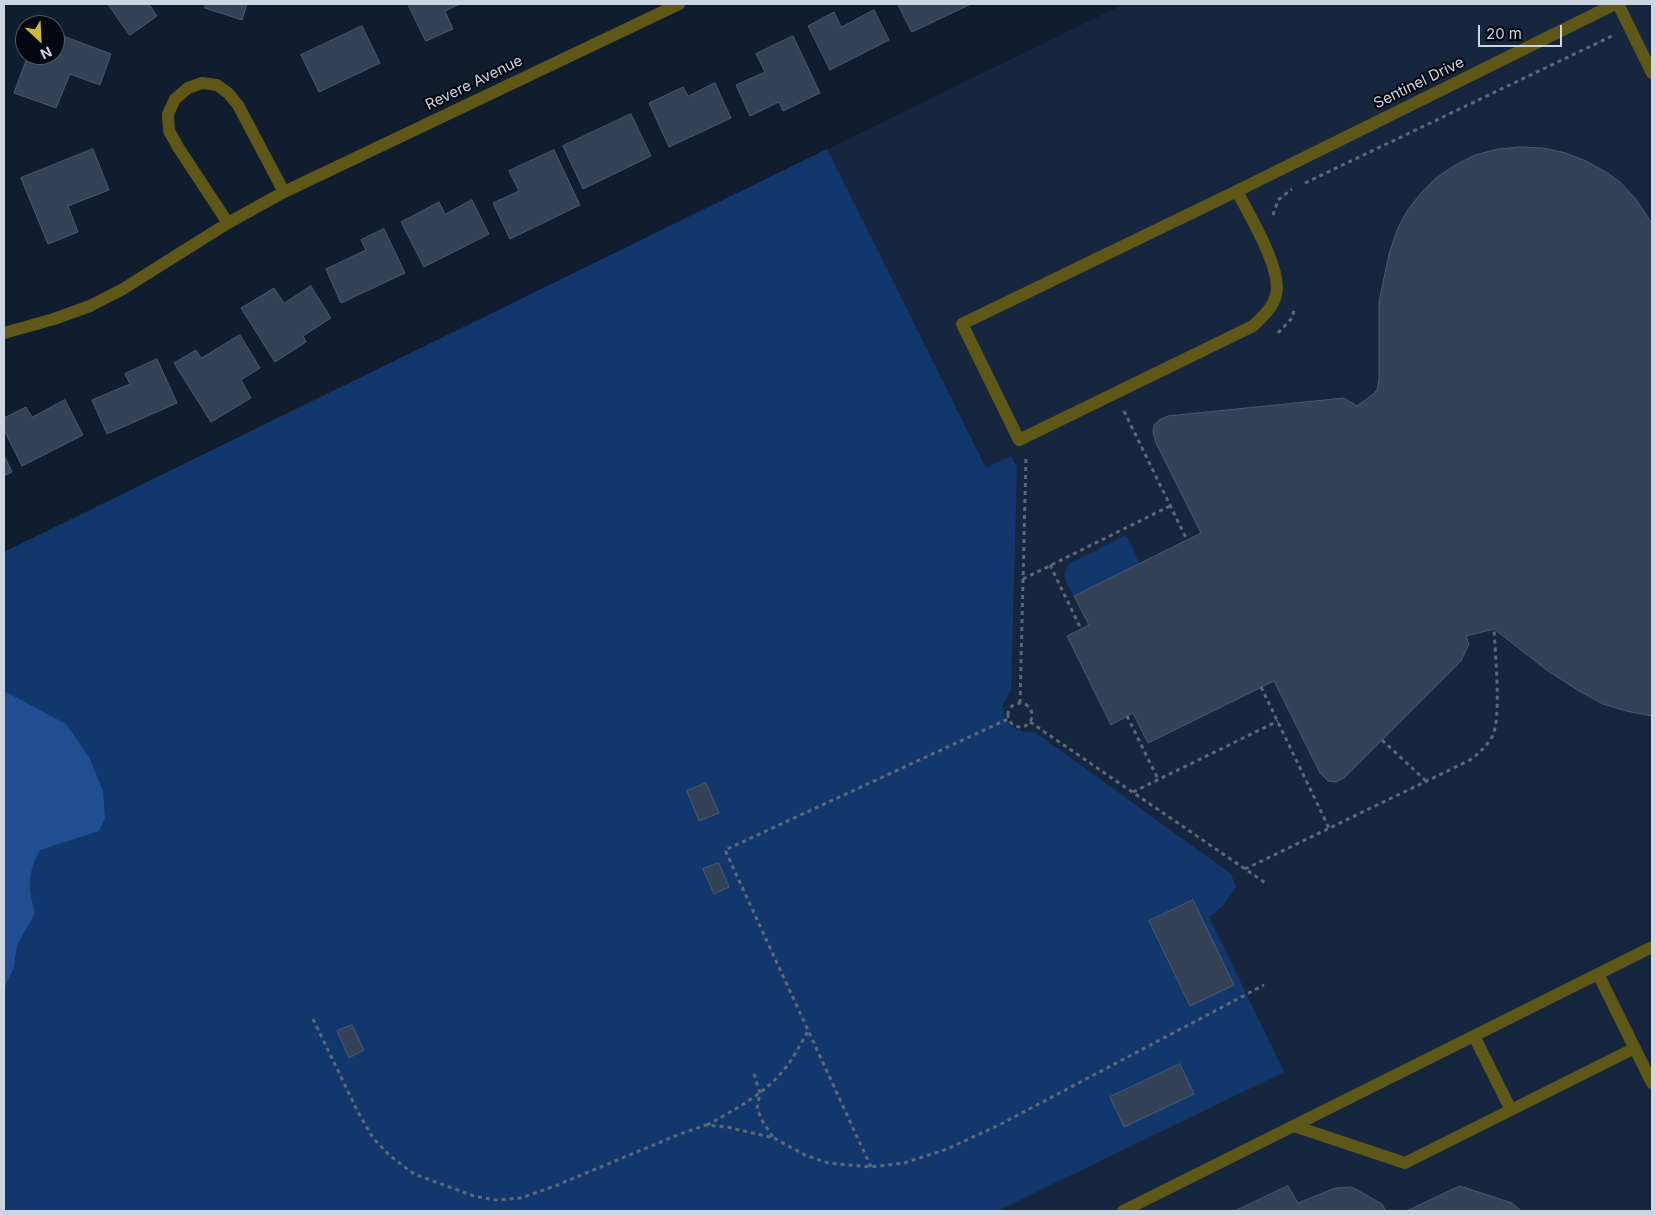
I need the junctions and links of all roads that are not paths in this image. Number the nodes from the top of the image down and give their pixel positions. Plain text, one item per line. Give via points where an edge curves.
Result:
1 (678, 4) edge
2 (1617, 4) edge
3 (1652, 74) edge
4 (1237, 191) junction
5 (284, 192) junction
6 (228, 223) junction
7 (4, 333) edge
8 (1652, 947) edge
9 (1598, 974) junction
10 (1474, 1036) junction
11 (1635, 1048) junction
12 (1652, 1083) edge
13 (1510, 1110) junction
14 (1294, 1126) junction
15 (1123, 1211) edge

1 - 5 street, Revere Avenue
2 - 3 street
2 - 4 street, Sentinel Drive
4 - 4 street, Sentinel Drive via 962,324 1019,440 1253,326 1267,312 1276,295 1273,263
5 - 6 street, Revere Avenue
5 - 6 street via 238,105 228,93 217,85 202,83 188,88 175,99 168,114 169,131
6 - 7 street, Revere Avenue via 90,306 54,320
8 - 9 street
9 - 10 street
9 - 11 street
10 - 13 street
10 - 14 street
11 - 12 street
11 - 13 street
13 - 14 street via 1405,1163
14 - 15 street

